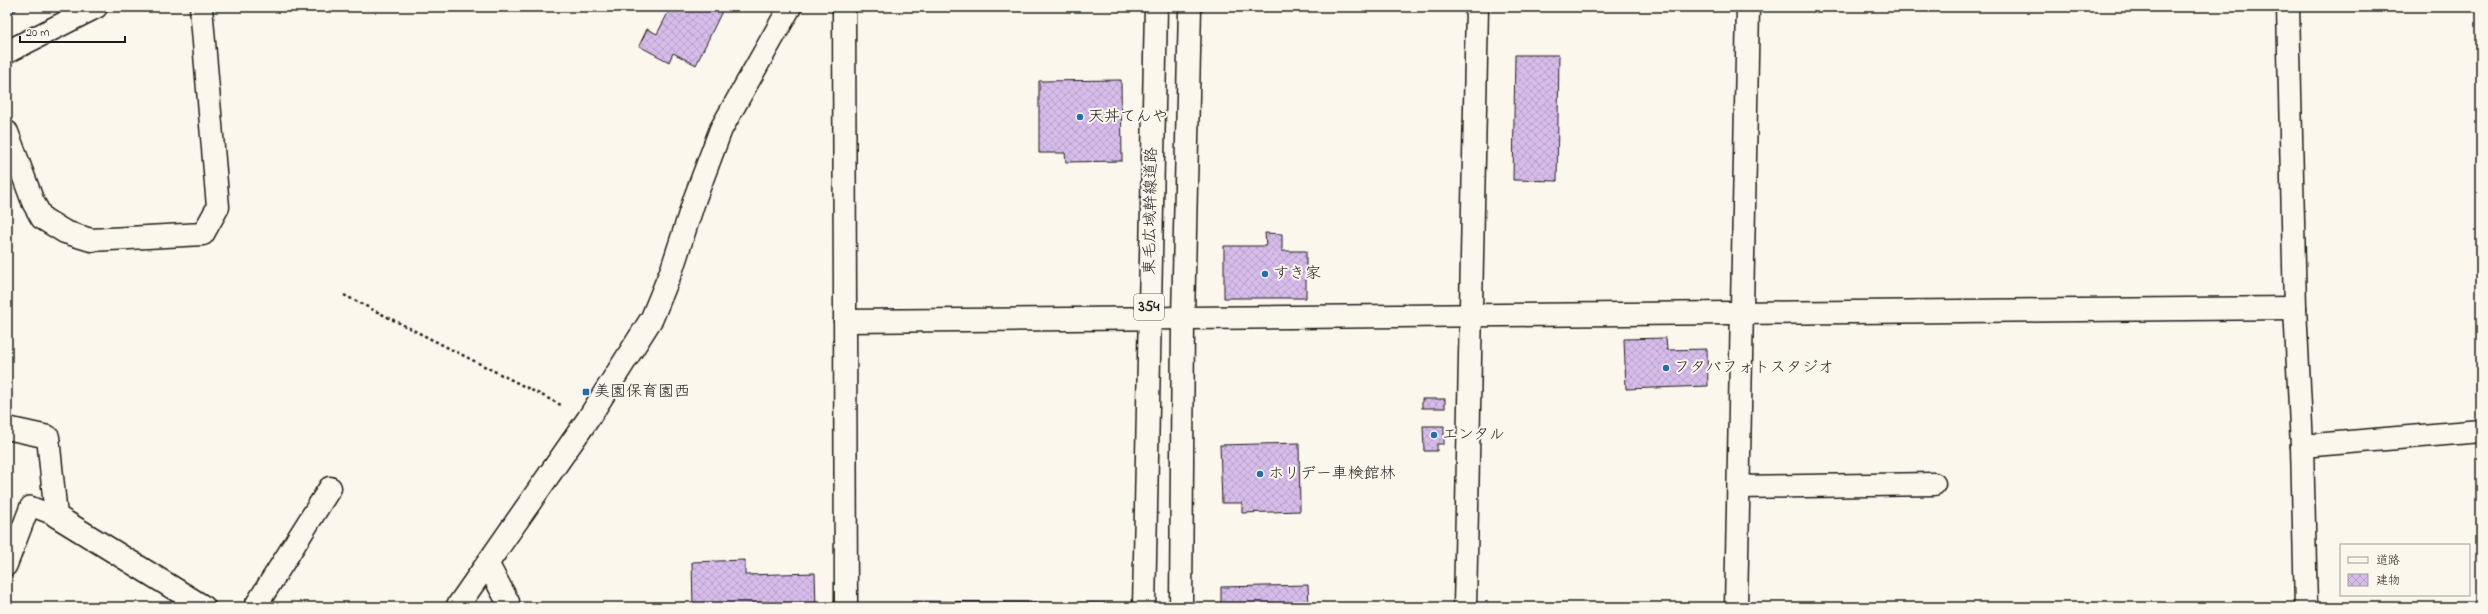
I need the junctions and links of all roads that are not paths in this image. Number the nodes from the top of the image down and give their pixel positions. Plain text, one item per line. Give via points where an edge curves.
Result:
1 (96, 7) edge
2 (201, 7) edge
3 (790, 7) edge
4 (844, 7) edge
5 (1156, 7) edge
6 (1190, 7) edge
7 (1477, 7) edge
8 (1748, 7) edge
9 (2288, 7) edge
10 (7, 52) edge
11 (7, 132) edge
12 (2295, 308) junction
13 (1743, 311) junction
14 (1471, 315) junction
15 (1149, 319) junction
16 (1183, 319) junction
17 (845, 321) junction
18 (7, 428) edge
19 (2481, 431) edge
20 (2302, 446) junction
21 (1934, 484) dead end
22 (1739, 486) junction
23 (330, 488) dead end
24 (56, 516) junction
25 (488, 565) junction
26 (7, 566) edge
27 (204, 607) edge
28 (254, 607) edge
29 (457, 607) edge
30 (508, 607) edge
31 (846, 607) edge
32 (1144, 607) edge
33 (1181, 607) edge
34 (1465, 607) edge
35 (1736, 607) edge
36 (2306, 607) edge

1 - 10 main road
2 - 11 main road via 218,207 203,234 91,240 65,232 42,218 33,202
3 - 25 main road via 721,129 652,318 588,419
4 - 17 main road
5 - 15 main road, 東毛広域幹線道路 / 354
6 - 16 main road, 354
7 - 14 main road
8 - 13 main road
9 - 12 main road
12 - 13 main road
12 - 20 main road
13 - 14 main road
13 - 22 main road
14 - 16 main road
14 - 34 main road
15 - 16 main road
15 - 17 main road
15 - 32 main road, 東毛広域幹線道路 / 354
16 - 33 main road, 354
17 - 31 main road
18 - 24 main road via 48,437
19 - 20 main road
20 - 36 main road
21 - 22 main road
22 - 35 main road
23 - 28 main road
24 - 26 lane via 30,506
24 - 27 main road
25 - 29 main road
25 - 30 main road via 508,602

